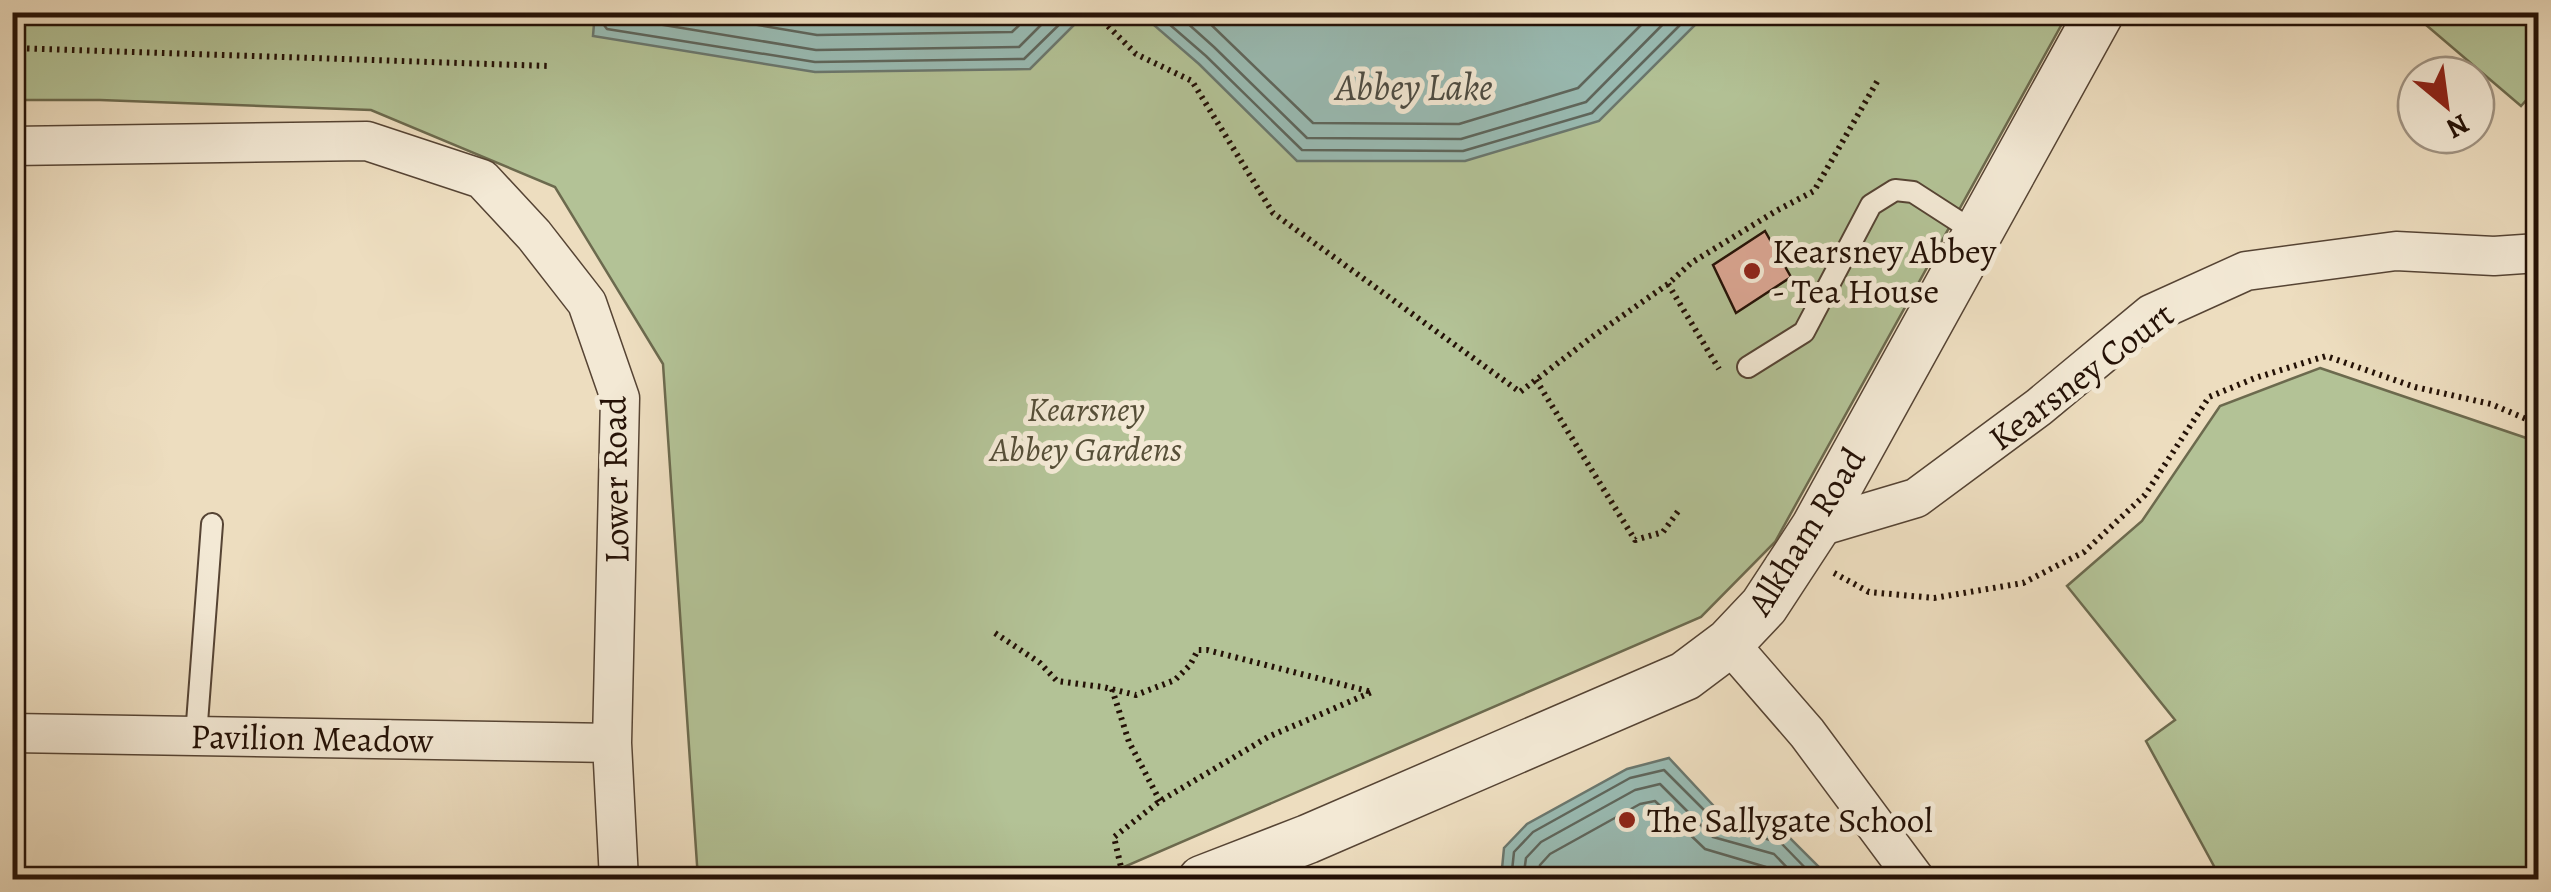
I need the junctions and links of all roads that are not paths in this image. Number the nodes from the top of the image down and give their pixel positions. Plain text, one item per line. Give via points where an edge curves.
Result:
1 (2100, 12) edge
2 (12, 146) edge
3 (1979, 234) junction
4 (2538, 253) edge
5 (1748, 367) road end
6 (212, 524) dead end
7 (1807, 540) junction
8 (1729, 643) junction
9 (12, 733) edge
10 (196, 736) junction
11 (612, 743) junction
12 (618, 880) edge
13 (1202, 880) edge
14 (1916, 880) edge

1 - 3 street, Alkham Road
2 - 11 street, Lower Road via 367,141 482,178 587,303 620,398
3 - 5 lane via 1913,192 1896,190 1871,205 1804,332
3 - 7 street, Alkham Road
4 - 7 street, Kearsney Court via 2396,251 2246,271 2150,314 2039,408 1916,498
6 - 10 lane
7 - 8 street, Alkham Road via 1764,606
8 - 13 street, Alkham Road via 1685,676
8 - 14 street
9 - 10 street, Pavilion Meadow
10 - 11 street, Pavilion Meadow
11 - 12 street, Lower Road

